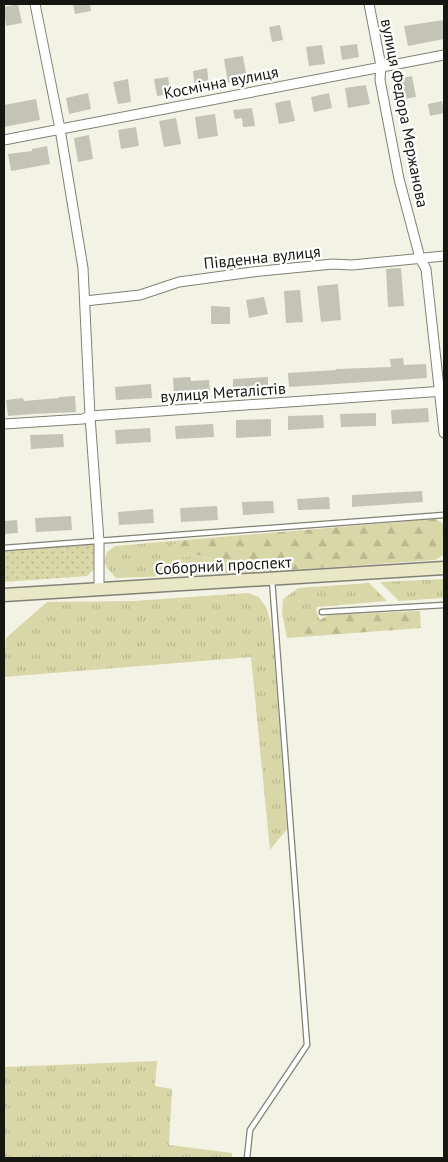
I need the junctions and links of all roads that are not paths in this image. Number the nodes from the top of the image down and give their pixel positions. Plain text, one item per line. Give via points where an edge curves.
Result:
1 (36, 4) edge
2 (369, 4) edge
3 (444, 55) edge
4 (381, 66) junction
5 (60, 129) junction
6 (4, 140) edge
7 (444, 256) edge
8 (420, 258) junction
9 (86, 301) junction
10 (442, 391) edge
11 (90, 416) junction
12 (4, 424) edge
13 (444, 433) edge
14 (444, 515) edge
15 (99, 541) junction
16 (4, 548) edge
17 (444, 568) edge
18 (272, 579) junction
19 (99, 589) junction
20 (4, 595) edge
21 (444, 605) edge
22 (322, 612) dead end
23 (247, 1158) edge

1 - 5 street
2 - 4 street, вулиця Федора Мержанова
3 - 4 street, Космічна вулиця
4 - 5 street, Космічна вулиця
4 - 8 street, вулиця Федора Мержанова via 380,80 399,179
5 - 6 street, Космічна вулиця
5 - 9 street
7 - 8 street, Південна вулиця
8 - 9 street, Південна вулиця via 243,273 179,282 140,295
8 - 10 street, вулиця Федора Мержанова via 426,269
9 - 11 street
10 - 11 street, вулиця Металістів
10 - 13 street, вулиця Федора Мержанова
11 - 12 street, вулиця Металістів
11 - 15 street
14 - 15 lane
15 - 16 lane
15 - 19 street
17 - 18 main road, Соборний проспект
18 - 19 main road, Соборний проспект
18 - 23 lane via 307,1044 250,1130
19 - 20 main road, Соборний проспект
21 - 22 lane

